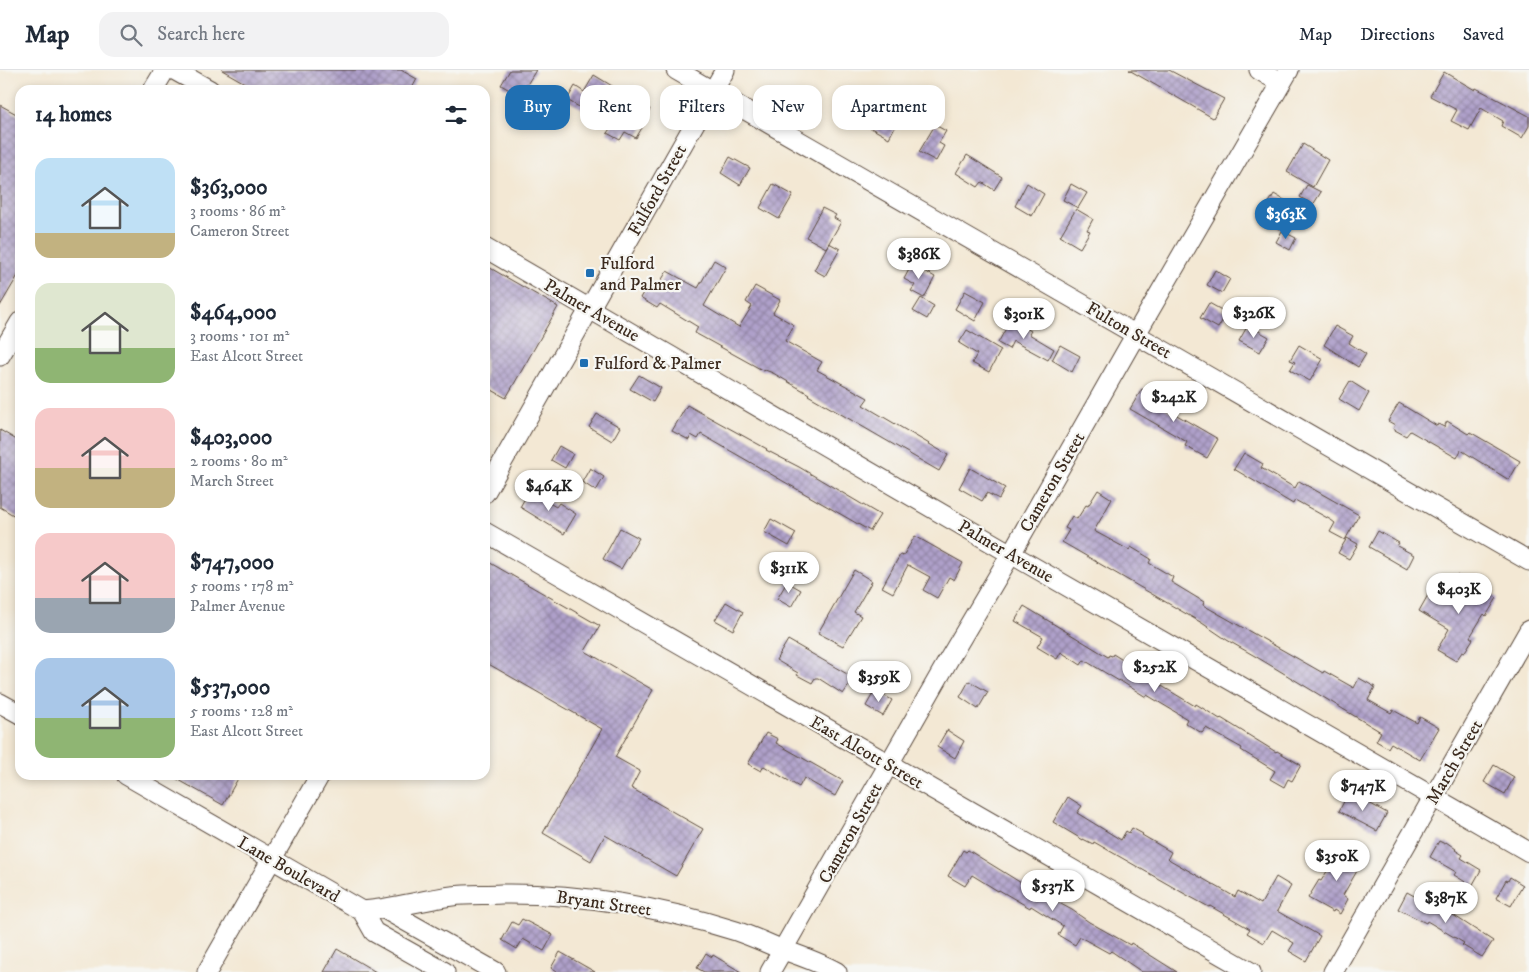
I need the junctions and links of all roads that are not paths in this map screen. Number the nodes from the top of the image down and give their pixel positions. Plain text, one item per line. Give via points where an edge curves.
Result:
1 (165, 70) edge
2 (174, 70) edge
3 (676, 70) edge
4 (725, 70) edge
5 (1258, 70) edge
6 (1285, 77) edge
7 (156, 85) edge
8 (201, 85) edge
9 (702, 85) edge
10 (716, 85) edge
11 (743, 109) edge
12 (690, 130) edge
13 (490, 251) edge
14 (590, 309) junction
15 (15, 330) edge
16 (1136, 334) junction
17 (0, 356) edge
18 (490, 484) edge
19 (490, 535) edge
20 (1011, 554) junction
21 (1529, 561) edge
22 (1529, 630) edge
23 (0, 703) edge
24 (15, 711) edge
25 (888, 765) junction
26 (135, 780) edge
27 (317, 780) edge
28 (1434, 798) junction
29 (1529, 852) edge
30 (272, 859) junction
31 (386, 910) junction
32 (362, 911) junction
33 (784, 950) junction
34 (207, 972) edge
35 (445, 972) edge
36 (496, 972) edge
37 (770, 972) edge
38 (837, 972) edge
39 (1251, 972) edge
40 (1333, 972) edge

1 - 7 street
2 - 8 street
3 - 9 street, Fulton Street
4 - 10 street, Fulford Street
5 - 6 street
6 - 16 street, Cameron Street
11 - 16 street, Fulton Street
12 - 14 street, Fulford Street
13 - 14 street, Palmer Avenue
14 - 18 street, Fulford Street
14 - 20 street, Palmer Avenue
15 - 17 street
16 - 20 street, Cameron Street
16 - 21 street, Fulton Street
19 - 25 street, East Alcott Street
20 - 25 street, Cameron Street
20 - 28 street, Palmer Avenue
22 - 28 street, March Street
23 - 24 street
25 - 33 street, Cameron Street
25 - 39 street, East Alcott Street
26 - 30 street, Lane Boulevard
27 - 30 street
28 - 29 street, Palmer Avenue
28 - 40 street, March Street
30 - 32 street, Lane Boulevard
30 - 34 street
31 - 32 street, Bryant Street
31 - 33 street, Bryant Street via 467,895 528,894 592,899 694,918
31 - 36 street
32 - 35 street, Lane Boulevard via 374,932
33 - 37 street, Cameron Street
33 - 38 street, Bryant Street

